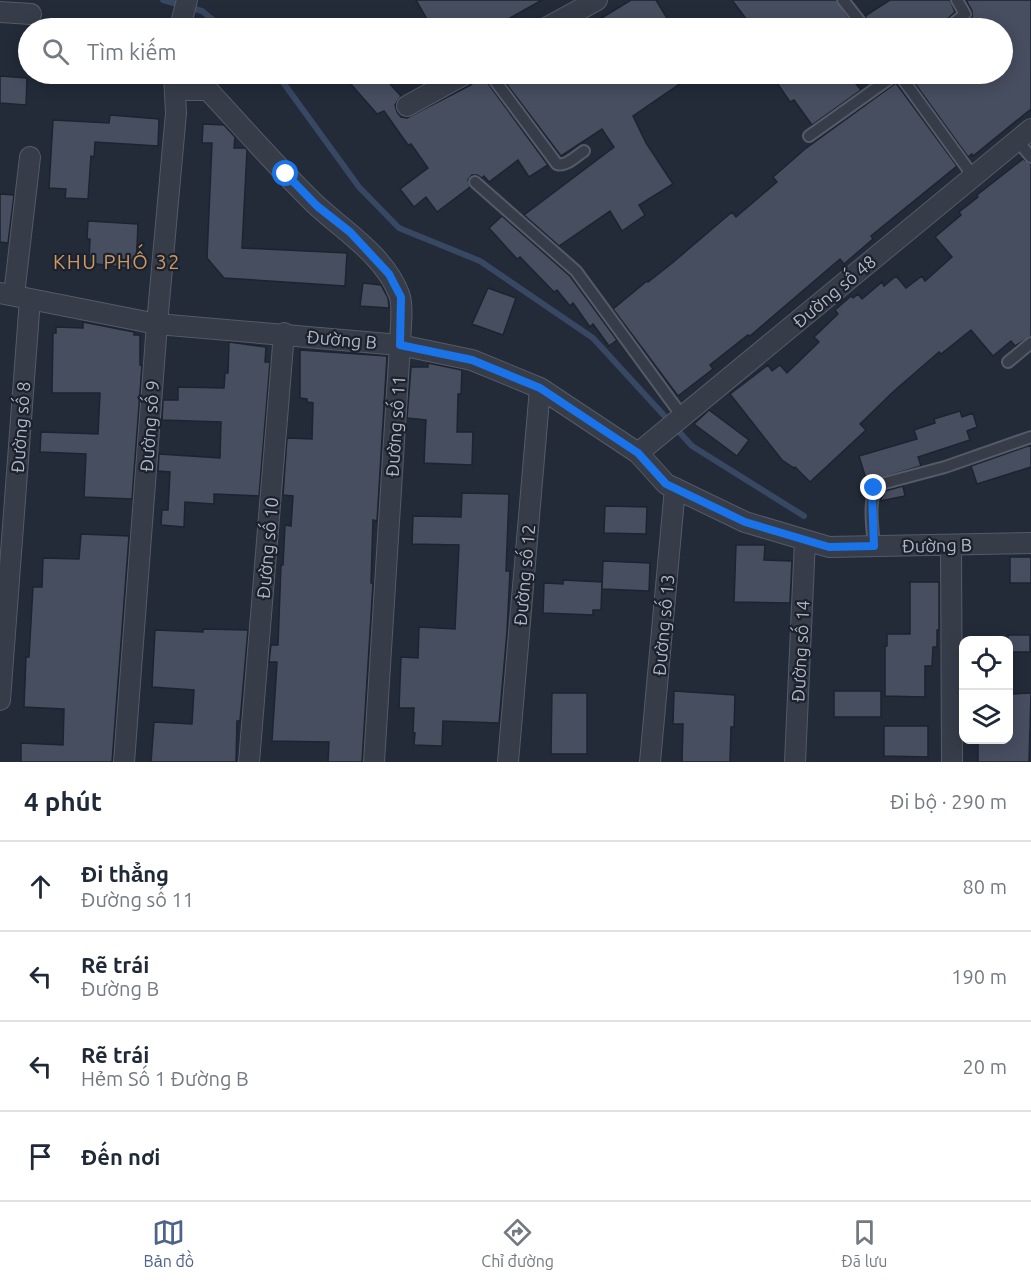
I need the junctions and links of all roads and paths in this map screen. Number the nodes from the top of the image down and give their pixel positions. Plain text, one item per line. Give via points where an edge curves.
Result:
1 (187, 0) edge
2 (596, 0) edge
3 (843, 0) edge
4 (957, 0) edge
5 (0, 12) edge
6 (31, 14) dead end
7 (182, 18) edge
8 (564, 18) edge
9 (857, 18) edge
10 (960, 18) edge
11 (175, 84) edge
12 (183, 84) edge
13 (447, 84) edge
14 (497, 84) edge
15 (883, 84) edge
16 (904, 84) edge
17 (407, 106) dead end
18 (1024, 134) edge
19 (809, 136) dead end
20 (584, 151) dead end
21 (30, 157) dead end
22 (1031, 157) edge
23 (973, 176) junction
24 (475, 182) dead end
25 (14, 296) edge
26 (156, 324) junction
27 (284, 333) junction
28 (1031, 343) edge
29 (400, 345) junction
30 (1008, 362) dead end
31 (540, 388) junction
32 (680, 418) junction
33 (1031, 437) edge
34 (638, 453) junction
35 (675, 488) junction
36 (805, 540) junction
37 (1031, 543) edge
38 (951, 544) junction
39 (874, 546) junction
40 (0, 700) edge
41 (124, 762) edge
42 (249, 762) edge
43 (374, 762) edge
44 (508, 762) edge
45 (651, 762) edge
46 (795, 762) edge
47 (952, 762) edge

1 - 7 street
2 - 8 street
3 - 9 lane
4 - 10 lane via 965,14
5 - 6 street
11 - 26 street, Đường số 9 via 176,113
12 - 29 street, Đường số 11 via 208,90 317,206 350,232 389,274 401,297
13 - 17 street
14 - 20 lane via 556,164 566,163
15 - 19 lane
16 - 23 lane
18 - 22 lane
18 - 23 street, Đường số 48
21 - 25 street, Đường số 8
23 - 32 street, Đường số 48
24 - 32 lane via 576,271
25 - 26 street, Đường B
25 - 40 street, Đường số 8
26 - 27 street, Đường B
26 - 41 street, Đường số 9
27 - 29 street, Đường B
27 - 42 street, Đường số 10
28 - 30 lane
29 - 31 street, Đường B via 472,360
29 - 43 street, Đường số 11
31 - 34 street, Đường B
31 - 44 street, Đường số 12
32 - 34 street, Đường số 48
33 - 39 lane via 874,488
34 - 35 street, Đường B via 666,484
35 - 36 street, Đường B via 745,522
35 - 45 street, Đường số 13
36 - 39 street, Đường B via 829,547
36 - 46 street, Đường số 14
37 - 38 street, Đường B
38 - 39 street, Đường B
38 - 47 street

